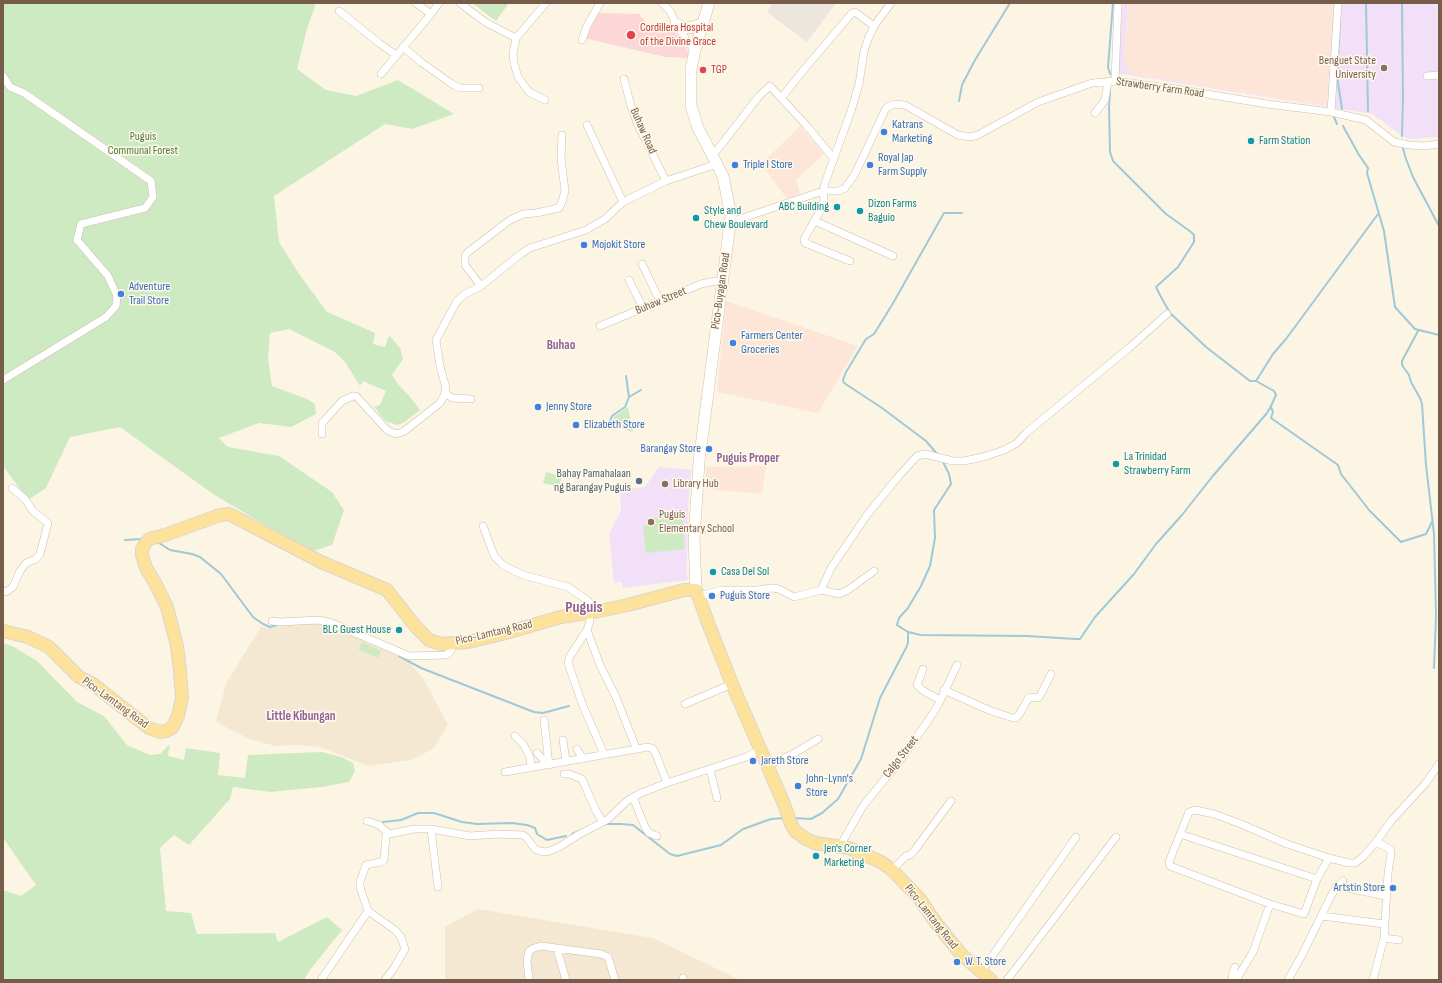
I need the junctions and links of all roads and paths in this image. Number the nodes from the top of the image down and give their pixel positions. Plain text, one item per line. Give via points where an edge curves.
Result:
1 (416, 3) edge
2 (439, 3) edge
3 (460, 3) edge
4 (546, 3) edge
5 (600, 3) edge
6 (662, 3) edge
7 (709, 3) edge
8 (891, 3) edge
9 (1118, 3) edge
10 (1338, 3) edge
11 (339, 11) dead end
12 (431, 14) junction
13 (676, 24) junction
14 (702, 24) junction
15 (874, 26) junction
16 (516, 38) junction
17 (582, 40) dead end
18 (403, 47) junction
19 (695, 50) junction
20 (396, 55) junction
21 (380, 74) dead end
22 (1439, 75) edge
23 (3, 76) edge
24 (1427, 76) dead end
25 (624, 79) dead end
26 (1111, 81) junction
27 (479, 88) dead end
28 (782, 98) junction
29 (545, 100) dead end
30 (1331, 112) junction
31 (1095, 113) dead end
32 (587, 125) dead end
33 (562, 135) dead end
34 (1439, 144) edge
35 (715, 159) junction
36 (834, 159) junction
37 (666, 181) junction
38 (823, 192) junction
39 (623, 202) junction
40 (815, 221) junction
41 (731, 222) junction
42 (893, 256) dead end
43 (850, 261) dead end
44 (642, 264) dead end
45 (630, 280) dead end
46 (719, 282) junction
47 (481, 286) junction
48 (660, 301) junction
49 (643, 308) junction
50 (1167, 314) dead end
51 (600, 326) dead end
52 (3, 380) edge
53 (445, 393) junction
54 (471, 399) dead end
55 (322, 434) dead end
56 (12, 488) dead end
57 (483, 526) dead end
58 (874, 571) dead end
59 (821, 590) junction
60 (3, 591) edge
61 (698, 593) junction
62 (594, 612) junction
63 (272, 621) dead end
64 (587, 630) junction
65 (3, 631) edge
66 (452, 644) junction
67 (957, 665) dead end
68 (923, 669) dead end
69 (1051, 674) dead end
70 (732, 684) junction
71 (944, 690) junction
72 (940, 700) junction
73 (684, 704) dead end
74 (544, 720) dead end
75 (515, 736) dead end
76 (818, 739) dead end
77 (563, 740) dead end
78 (636, 748) junction
79 (577, 750) dead end
80 (760, 750) junction
81 (537, 753) dead end
82 (604, 754) junction
83 (583, 759) junction
84 (566, 761) junction
85 (1439, 764) edge
86 (549, 765) junction
87 (768, 765) junction
88 (531, 768) junction
89 (710, 769) junction
90 (505, 772) dead end
91 (564, 774) dead end
92 (667, 783) junction
93 (633, 797) junction
94 (718, 798) dead end
95 (951, 801) dead end
96 (367, 821) dead end
97 (603, 822) junction
98 (431, 829) junction
99 (389, 834) junction
100 (1180, 834) junction
101 (657, 836) dead end
102 (1076, 837) dead end
103 (1116, 837) dead end
104 (1376, 842) junction
105 (840, 846) junction
106 (1329, 858) junction
107 (892, 870) junction
108 (1318, 880) junction
109 (438, 887) dead end
110 (1386, 896) junction
111 (1270, 904) junction
112 (368, 911) junction
113 (1322, 916) junction
114 (1384, 924) junction
115 (1384, 938) junction
116 (1398, 940) dead end
117 (557, 949) junction
118 (1235, 967) dead end
119 (981, 972) junction
120 (321, 980) edge
121 (385, 980) edge
122 (529, 980) edge
123 (566, 980) edge
124 (615, 980) edge
125 (991, 980) edge
126 (1007, 980) edge
127 (1232, 980) edge
128 (1236, 980) edge
129 (1288, 980) edge
130 (1373, 980) edge

1 - 12 street
2 - 12 street
3 - 16 street via 485,22
4 - 16 street
5 - 17 street
6 - 13 street via 670,11
7 - 14 main road, Pico-Buyagan Road
8 - 15 street
9 - 26 street
10 - 30 street
11 - 20 street
12 - 18 street
13 - 14 main road via 689,28
13 - 19 street
14 - 19 main road, Pico-Buyagan Road
15 - 28 street via 855,12 852,13
15 - 36 street via 864,50 859,84
16 - 29 street via 513,54 518,77 529,92
18 - 20 street
18 - 27 street via 452,84 460,88
19 - 35 main road, Pico-Buyagan Road via 691,69 691,106 698,128
20 - 21 street
22 - 24 street
23 - 52 street via 10,87 24,93 151,181 153,197 145,208 81,224 77,240 108,276 117,296 116,306 106,317
25 - 37 street, Buhaw Road via 638,125
26 - 30 street, Strawberry Farm Road
26 - 31 street via 1105,100
26 - 38 street, Strawberry Farm Road via 1092,83 1038,102 988,130 970,137 958,135 905,105 894,104 886,108 849,184 839,191
28 - 35 street via 772,86 769,86 725,140
28 - 36 street
30 - 34 street, Strawberry Farm Road via 1366,120 1394,142 1424,146
32 - 39 street
33 - 47 street via 561,159 565,191 559,208 523,214 510,220 468,252 464,260
35 - 37 street
35 - 41 main road, Pico-Buyagan Road via 725,182
36 - 38 street
37 - 39 street
38 - 40 street via 823,206
38 - 41 street, Strawberry Farm Road
39 - 47 street via 605,219 586,230 546,242 522,253
40 - 42 street
40 - 43 street via 804,239 805,243
41 - 46 main road, Pico-Buyagan Road
44 - 48 street
45 - 49 street
46 - 48 street, Buhaw Street via 701,284
46 - 61 main road, Pico-Buyagan Road via 699,462 694,539
47 - 53 street via 457,301 436,340
48 - 49 street, Buhaw Street
49 - 51 street, Buhaw Street
50 - 59 street via 1017,443 1004,450 964,461 925,454 917,456 867,515 831,568
53 - 54 street via 452,398
53 - 55 street via 440,403 398,434 387,430 356,396 353,396 342,401 324,421 321,426
56 - 60 street via 48,523 40,554 36,559 26,563 13,587 6,592
57 - 62 street via 495,557 504,566 523,575 568,587 587,600
58 - 59 street via 842,594
59 - 61 street via 795,597 772,588
61 - 62 main road, Pico-Lamtang Road via 684,590
61 - 70 main road, Pico-Lamtang Road
62 - 64 street
62 - 66 main road, Pico-Lamtang Road
63 - 66 street via 325,621 409,656 446,655 451,652
64 - 78 street
64 - 82 street via 568,660
65 - 66 main road, Pico-Lamtang Road via 28,637 49,647 79,676 154,730 160,732 172,728 182,698 178,656 167,607 146,568 142,549 149,539 229,514 322,562 387,590 429,640
67 - 71 street, Calgo Street
68 - 72 street via 917,685
69 - 71 street via 1040,696 1028,699 1016,718
70 - 73 street
70 - 80 main road, Pico-Lamtang Road
71 - 72 street, Calgo Street
72 - 105 street, Calgo Street via 911,745 863,806
74 - 86 street
75 - 88 street via 530,757
76 - 87 street
77 - 84 street
78 - 82 street
78 - 92 street via 653,749
79 - 83 street
80 - 87 main road, Pico-Lamtang Road
80 - 89 street
81 - 86 street
82 - 83 street
83 - 84 street
84 - 86 street
85 - 104 street via 1425,784 1391,820
86 - 88 street
87 - 105 main road, Pico-Lamtang Road via 795,831 815,843
88 - 90 street
89 - 92 street
89 - 94 street
91 - 97 street via 582,779
92 - 93 street
93 - 97 street
93 - 101 street via 645,827
95 - 107 street via 914,851
96 - 99 street
97 - 98 street via 547,852 535,849 523,835 470,836
98 - 99 street via 414,829
98 - 109 street
99 - 112 street via 386,836 384,860 366,864 360,880
100 - 106 street via 1189,812 1195,810 1214,814
100 - 108 street
100 - 111 street via 1170,859 1170,866
102 - 119 street
103 - 126 street
104 - 106 street via 1355,863
104 - 110 street via 1390,849 1392,854
105 - 107 main road, Pico-Lamtang Road via 882,862
106 - 108 street
107 - 119 main road, Pico-Lamtang Road via 919,898 951,944
108 - 111 street via 1304,914
110 - 113 street via 1340,883
110 - 114 street
111 - 128 street via 1254,952
112 - 120 street
112 - 121 street via 395,930 401,937 405,949
113 - 114 street
113 - 129 street
114 - 115 street
115 - 116 street
115 - 130 street
117 - 122 street via 541,946 529,951
117 - 123 street
117 - 124 street via 602,954 608,957
118 - 127 street
119 - 125 main road, Pico-Lamtang Road

